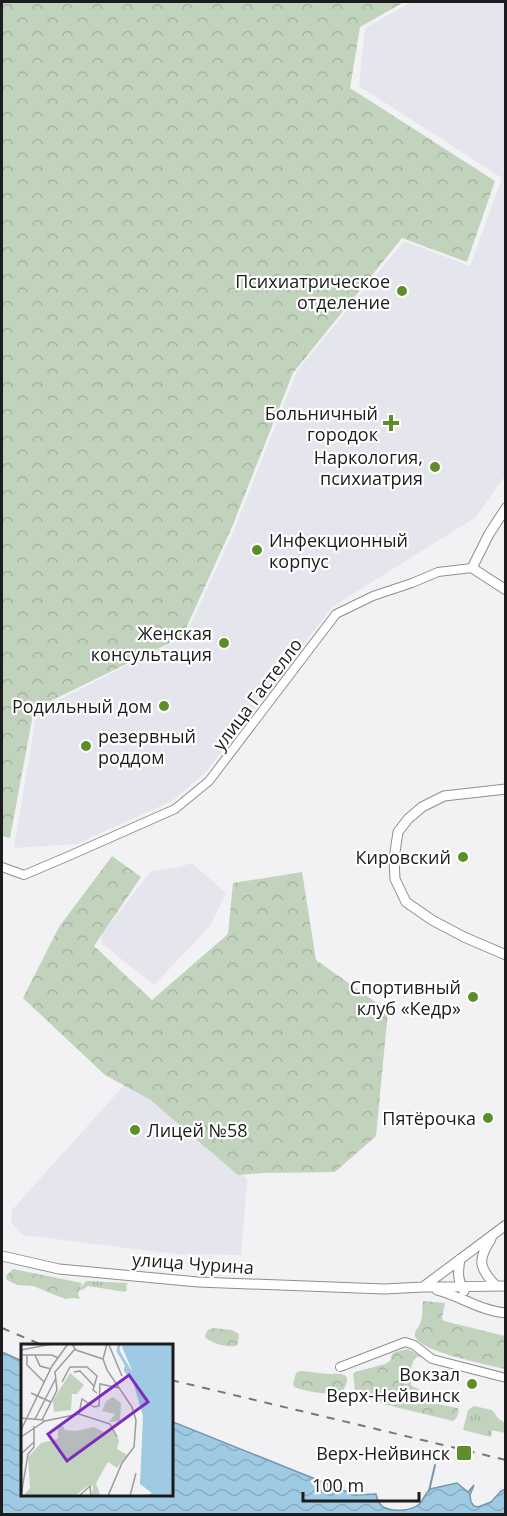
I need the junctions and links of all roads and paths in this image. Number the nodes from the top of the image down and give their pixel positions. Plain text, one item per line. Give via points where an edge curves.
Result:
1 (506, 508) edge
2 (472, 568) junction
3 (506, 590) edge
4 (506, 789) edge
5 (2, 867) edge
6 (506, 955) edge
7 (506, 1225) edge
8 (495, 1233) junction
9 (2, 1256) edge
10 (460, 1259) junction
11 (461, 1286) junction
12 (501, 1286) edge
13 (423, 1287) junction
14 (474, 1304) junction
15 (506, 1313) edge
16 (340, 1367) dead end
17 (506, 1378) edge

1 - 2 street
2 - 3 street
2 - 5 street, улица Гастелло via 438,572 336,614 210,781 175,808 24,875
4 - 6 street via 444,796 422,807 398,832 394,859 395,879 406,902 464,937
7 - 8 street
8 - 10 street
8 - 12 street via 481,1260 486,1275
9 - 13 street, улица Чурина via 59,1269 198,1282
10 - 11 street
10 - 13 street
11 - 12 street, улица Чурина
11 - 13 street, улица Чурина
11 - 14 street
13 - 14 street
14 - 15 street
16 - 17 street via 405,1342 432,1359

